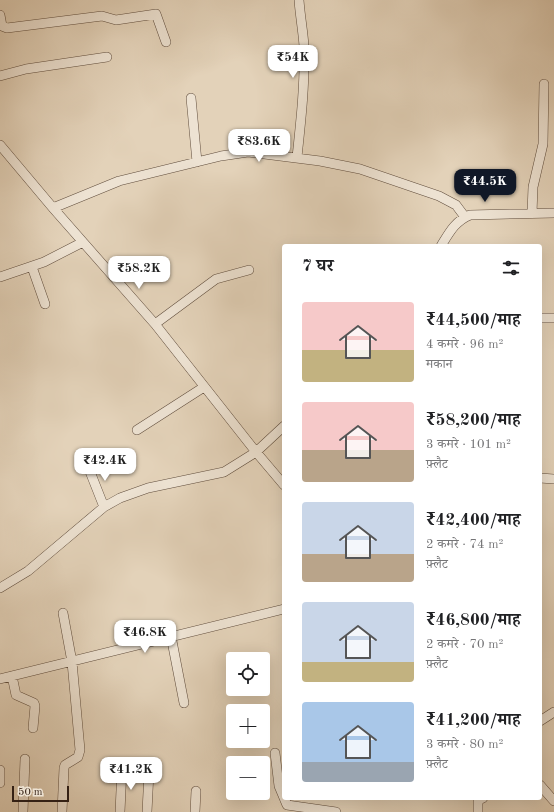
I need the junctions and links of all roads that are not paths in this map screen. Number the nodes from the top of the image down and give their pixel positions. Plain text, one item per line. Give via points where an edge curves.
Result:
1 (299, 0) edge
2 (0, 15) edge
3 (166, 42) dead end
4 (107, 57) dead end
5 (0, 76) edge
6 (544, 84) dead end
7 (191, 98) dead end
8 (0, 145) edge
9 (297, 158) junction
10 (197, 162) junction
11 (53, 208) junction
12 (532, 213) junction
13 (554, 213) edge
14 (465, 217) junction
15 (83, 242) junction
16 (442, 244) edge
17 (32, 267) junction
18 (249, 270) dead end
19 (0, 277) edge
20 (45, 304) dead end
21 (542, 318) edge
22 (554, 318) edge
23 (155, 324) junction
24 (204, 387) junction
25 (282, 428) edge
26 (137, 430) dead end
27 (256, 452) junction
28 (87, 464) dead end
29 (542, 478) edge
30 (554, 479) edge
31 (282, 483) edge
32 (104, 507) junction
33 (0, 588) edge
34 (282, 609) edge
35 (63, 613) dead end
36 (172, 636) junction
37 (72, 662) junction
38 (12, 676) junction
39 (0, 679) edge
40 (184, 703) dead end
41 (554, 712) edge
42 (542, 720) edge
43 (33, 728) dead end
44 (274, 753) dead end
45 (25, 759) dead end
46 (122, 768) dead end
47 (0, 770) edge
48 (149, 772) dead end
49 (0, 783) edge
50 (542, 787) edge
51 (196, 791) dead end
52 (282, 796) edge
53 (478, 800) edge
54 (554, 801) edge
55 (286, 808) edge
56 (23, 812) edge
57 (62, 812) edge
58 (120, 812) edge
59 (147, 812) edge
60 (195, 812) edge
61 (336, 812) edge
62 (478, 812) edge

1 - 9 street via 304,71
2 - 3 street via 2,26 7,28 102,16 116,20 156,14
4 - 5 street via 26,69
6 - 12 street via 544,144 533,187
7 - 10 street
8 - 11 street
9 - 10 street via 248,152
9 - 14 street via 360,169 428,192 456,205
10 - 11 street via 119,181
11 - 15 street
12 - 13 street
12 - 14 street via 476,214
14 - 16 street via 454,226
15 - 17 street
15 - 23 street
17 - 19 street
17 - 20 street
18 - 23 street via 216,279
21 - 22 street
23 - 24 street
24 - 26 street
24 - 27 street
25 - 27 street
27 - 31 street
27 - 32 street via 224,472 148,488
28 - 32 street
29 - 30 street
32 - 33 street via 28,571
34 - 36 street
35 - 37 street
36 - 37 street
36 - 40 street
37 - 38 street
37 - 57 street via 80,750 78,757 64,768
38 - 39 street
38 - 43 street via 16,695 34,703
41 - 42 street
44 - 52 street
45 - 56 street
46 - 58 street
47 - 49 street
48 - 59 street
50 - 54 street
51 - 60 street
53 - 62 street
55 - 61 street

